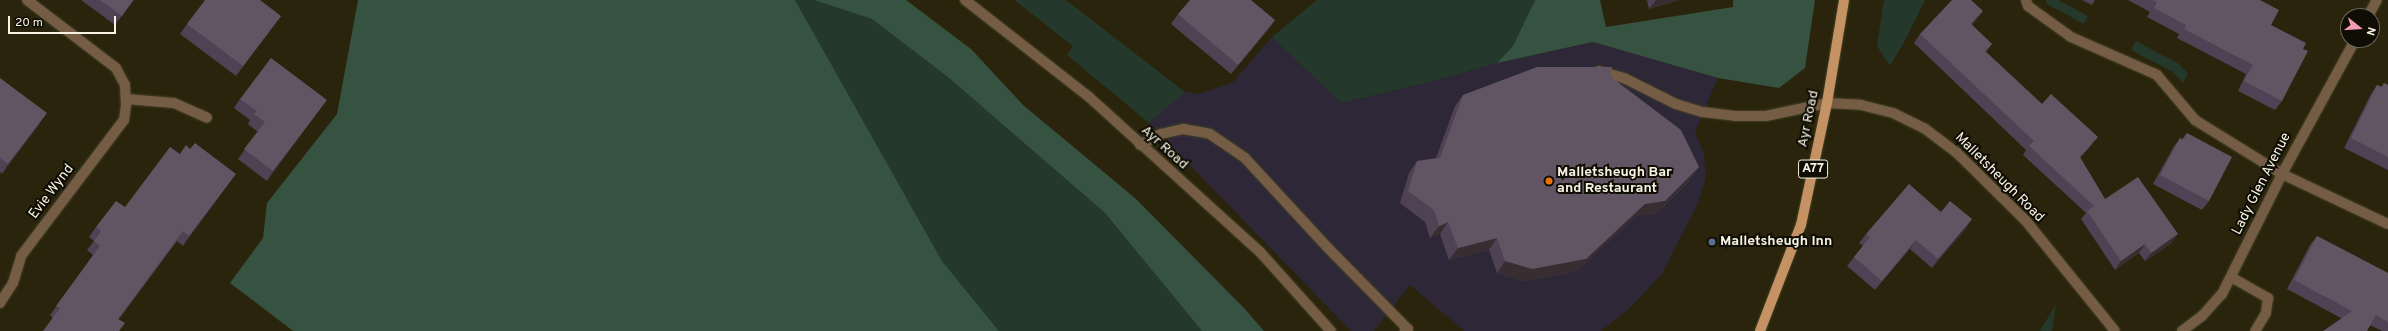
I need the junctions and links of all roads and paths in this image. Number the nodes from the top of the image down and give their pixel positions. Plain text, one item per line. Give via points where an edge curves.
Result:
1 (27, 0) edge
2 (964, 0) edge
3 (1844, 0) edge
4 (2026, 0) edge
5 (2351, 48) edge
6 (1586, 69) edge
7 (126, 99) junction
8 (1828, 103) junction
9 (207, 118) dead end
10 (1140, 145) junction
11 (2282, 174) junction
12 (2388, 224) edge
13 (2231, 277) junction
14 (0, 303) edge
15 (1331, 331) edge
16 (1405, 331) edge
17 (1760, 331) edge
18 (2115, 331) edge
19 (2182, 331) edge
20 (2255, 331) edge

1 - 7 street, Evie Wynd via 116,68 125,85
2 - 10 street, Ayr Road via 1088,96
3 - 8 main road, Ayr Road / A77
4 - 11 street via 2028,6 2071,37 2156,75 2195,120
5 - 11 street, Lady Glen Avenue
6 - 8 street, Malletsheugh Road via 1624,78 1676,104 1703,112 1766,116
7 - 9 street via 174,103
7 - 14 street, Evie Wynd via 124,120 21,256 13,283
8 - 17 main road, Ayr Road / A77 via 1801,225
8 - 18 street, Malletsheugh Road via 1861,105 1894,113 1924,128 1957,153 2026,221
10 - 15 street, Ayr Road via 1260,252
10 - 16 street via 1162,134 1183,129 1210,134 1245,158 1328,248 1408,329
11 - 12 street
11 - 13 street, Lady Glen Avenue
13 - 19 street, Lady Glen Avenue via 2222,294 2202,316
13 - 20 street via 2268,298 2266,312

